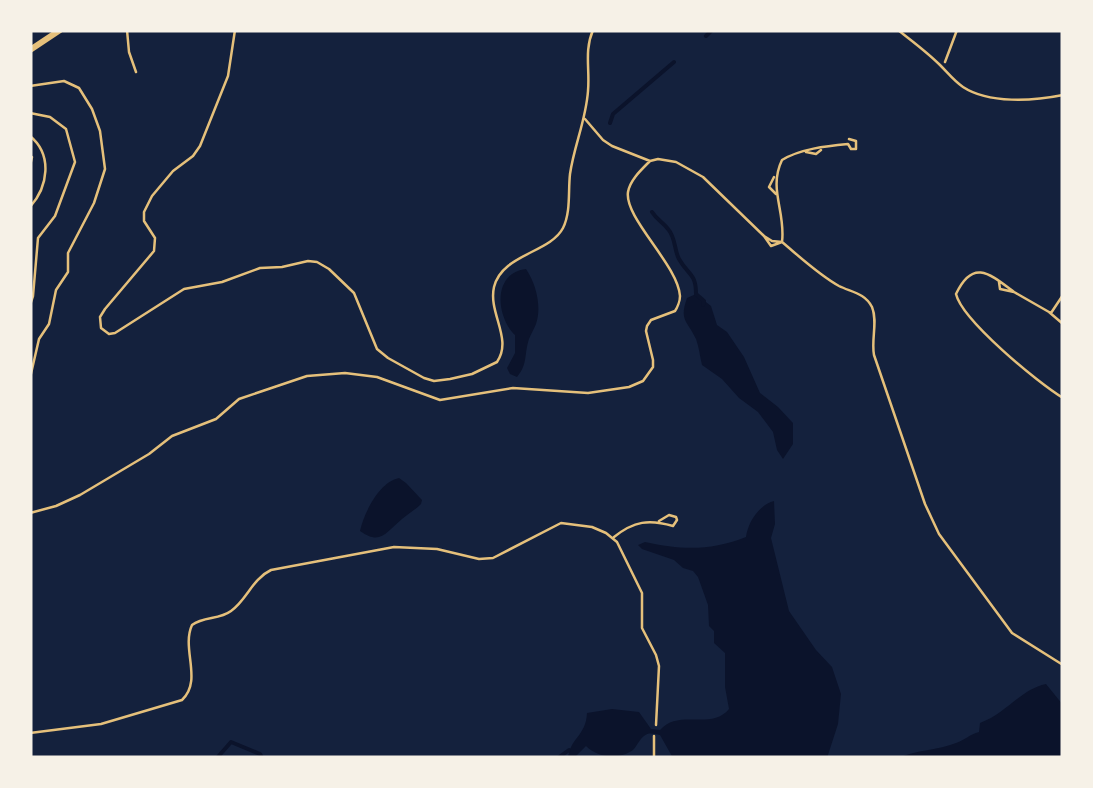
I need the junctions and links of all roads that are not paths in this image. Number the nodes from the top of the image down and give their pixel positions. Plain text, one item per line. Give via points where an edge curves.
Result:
1 (60, 30) edge
2 (127, 30) edge
3 (235, 30) edge
4 (593, 30) edge
5 (898, 30) edge
6 (957, 30) edge
7 (30, 50) edge
8 (944, 62) dead end
9 (136, 72) dead end
10 (1063, 95) edge
11 (584, 118) junction
12 (848, 144) dead end
13 (650, 161) junction
14 (782, 242) junction
15 (1063, 295) edge
16 (1051, 313) junction
17 (1063, 324) edge
18 (1063, 398) edge
19 (30, 513) edge
20 (659, 521) dead end
21 (612, 538) junction
22 (1063, 665) edge
23 (656, 725) dead end
24 (30, 733) edge
25 (654, 736) dead end
26 (654, 758) edge

1 - 7 street
2 - 9 lane
3 - 11 lane via 228,76 200,146 146,205 154,251 100,317 109,334 184,289 308,261 324,265 354,293 372,341 388,358 434,381 492,366 502,350 494,288 510,265 564,227
4 - 11 lane
5 - 10 lane via 966,89 1004,99
6 - 8 lane
11 - 13 lane via 603,140
12 - 14 lane via 782,160 774,183
13 - 14 lane via 670,160 703,177 771,246
13 - 19 lane via 631,182 628,200 680,296 675,311 647,326 654,360 644,381 588,393 513,388 440,400 376,376 307,376 240,398 216,419 172,436 80,496
14 - 22 lane via 870,304 874,355 939,534 1012,633
15 - 16 lane
16 - 17 lane
16 - 18 lane via 1000,290 1000,281 982,272 966,276 956,294 975,323
20 - 21 lane via 636,522
21 - 23 lane via 642,593 642,628 659,666
21 - 24 lane via 561,522 493,558 394,547 271,570 229,613 192,624 191,686 182,700 101,724
25 - 26 lane

